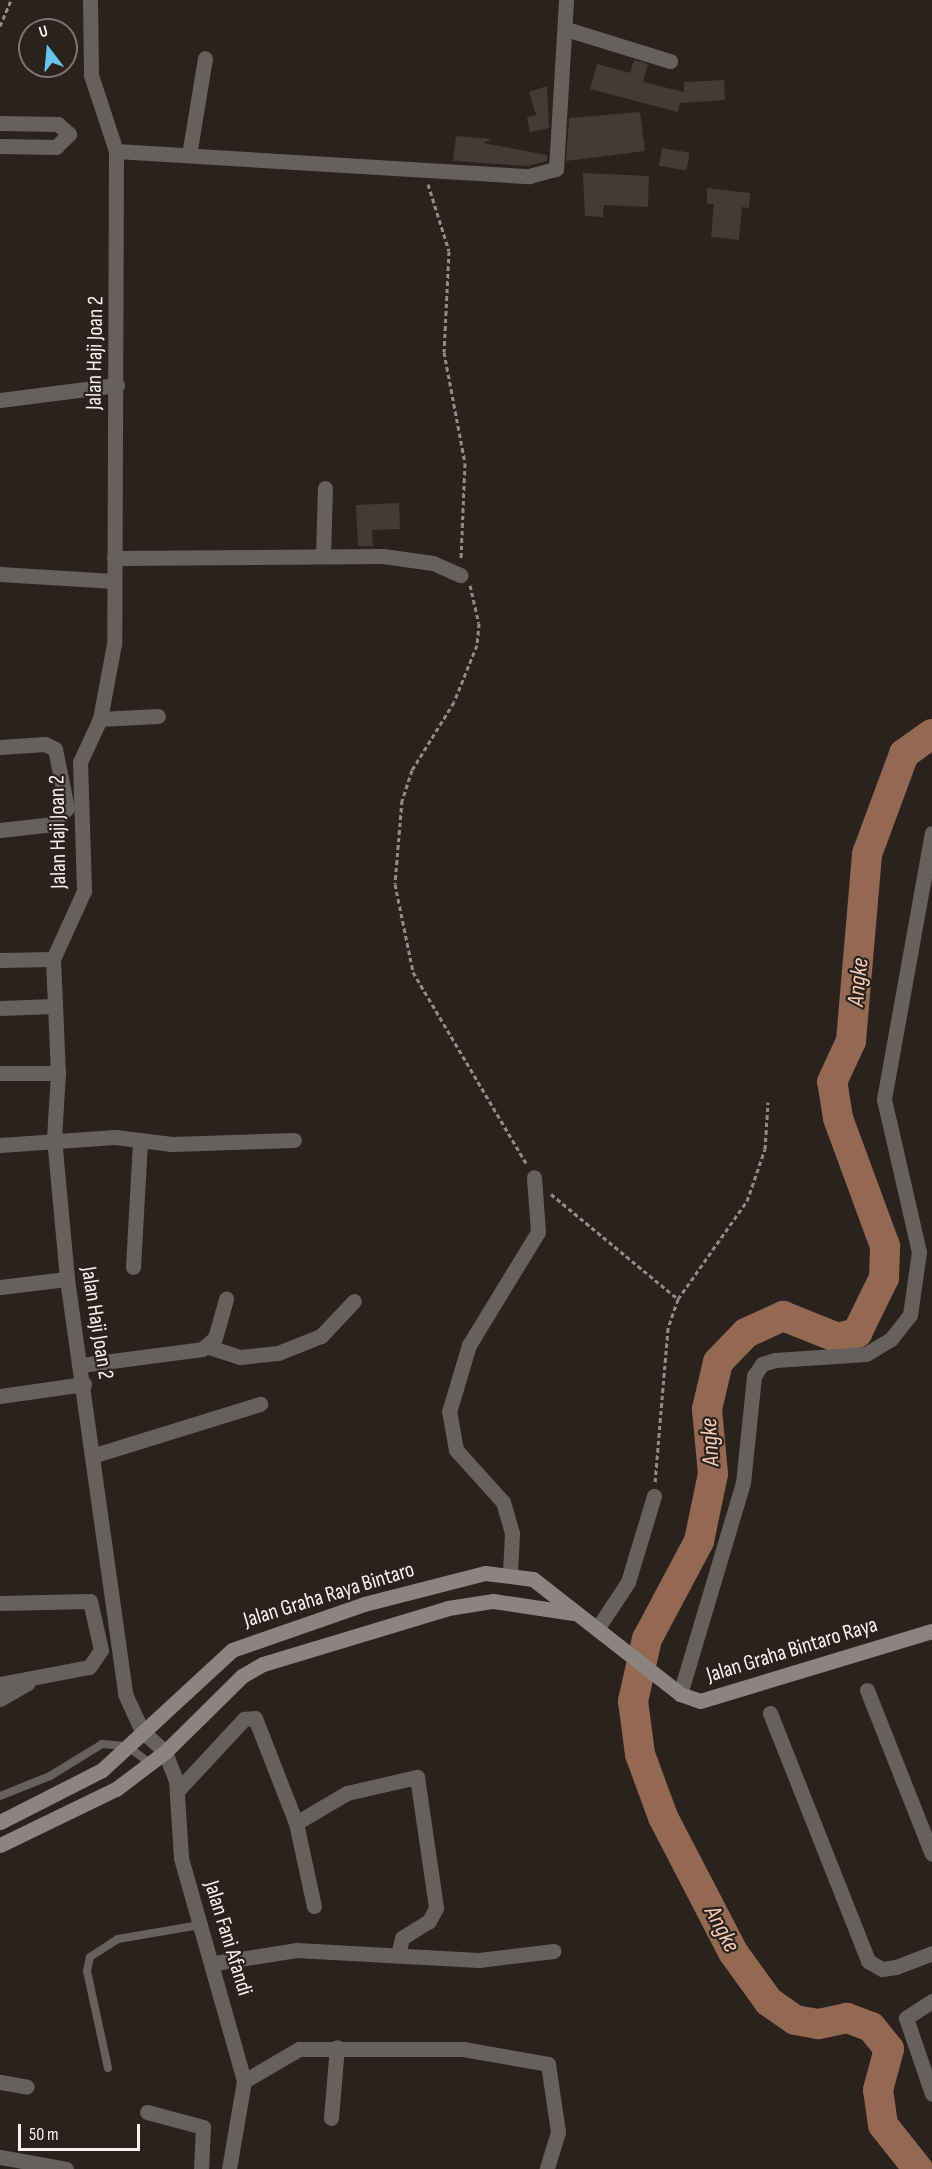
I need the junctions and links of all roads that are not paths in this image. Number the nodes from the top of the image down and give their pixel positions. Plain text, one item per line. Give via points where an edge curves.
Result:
1 (90, 0) edge
2 (566, 0) edge
3 (566, 29) junction
4 (205, 58) dead end
5 (670, 61) dead end
6 (0, 123) edge
7 (0, 146) edge
8 (116, 151) junction
9 (189, 155) junction
10 (117, 385) junction
11 (0, 400) edge
12 (325, 488) dead end
13 (323, 555) junction
14 (114, 558) junction
15 (0, 574) edge
16 (460, 575) road end
17 (114, 582) junction
18 (158, 716) dead end
19 (100, 719) junction
20 (0, 747) edge
21 (0, 830) edge
22 (932, 833) edge
23 (53, 959) junction
24 (0, 960) edge
25 (53, 1006) junction
26 (0, 1008) edge
27 (0, 1073) edge
28 (58, 1073) junction
29 (54, 1138) junction
30 (140, 1140) junction
31 (294, 1140) dead end
32 (0, 1145) edge
33 (534, 1177) road end
34 (133, 1267) dead end
35 (67, 1279) junction
36 (0, 1287) edge
37 (226, 1299) dead end
38 (354, 1301) dead end
39 (206, 1346) junction
40 (81, 1365) junction
41 (84, 1384) junction
42 (0, 1396) edge
43 (260, 1404) dead end
44 (95, 1455) junction
45 (654, 1496) road end
46 (510, 1573) junction
47 (0, 1603) edge
48 (573, 1613) junction
49 (597, 1629) junction
50 (932, 1631) edge
51 (612, 1641) joint
52 (29, 1682) junction
53 (0, 1684) edge
54 (867, 1690) dead end
55 (680, 1694) junction
56 (0, 1699) edge
57 (770, 1713) dead end
58 (142, 1731) junction
59 (127, 1746) junction
60 (165, 1752) junction
61 (151, 1764) junction
62 (179, 1789) junction
63 (0, 1796) edge
64 (0, 1822) edge
65 (296, 1822) junction
66 (0, 1845) edge
67 (932, 1854) edge
68 (314, 1906) dead end
69 (200, 1925) junction
70 (553, 1951) dead end
71 (932, 1953) edge
72 (398, 1956) junction
73 (215, 1963) junction
74 (932, 2001) edge
75 (337, 2048) junction
76 (108, 2068) dead end
77 (244, 2081) junction
78 (0, 2082) edge
79 (27, 2086) dead end
80 (932, 2094) edge
81 (147, 2112) dead end
82 (331, 2118) dead end
83 (0, 2157) edge
84 (66, 2169) edge
85 (201, 2169) edge
86 (230, 2169) edge
87 (547, 2169) edge

1 - 8 street, Jalan Haji Joan 2 via 91,75
2 - 3 street
3 - 5 street
3 - 9 street via 556,169 529,176
4 - 9 street
6 - 7 street via 58,124 69,134 56,147
8 - 9 street
8 - 10 street, Jalan Haji Joan 2
10 - 11 street
10 - 14 street, Jalan Haji Joan 2
12 - 13 street
13 - 14 street
13 - 16 street via 408,558
14 - 17 street, Jalan Haji Joan 2
15 - 17 street
17 - 19 street, Jalan Haji Joan 2 via 111,681
18 - 19 street
19 - 23 street, Jalan Haji Joan 2 via 80,762 84,891 77,915 56,941
20 - 21 street via 50,746 60,760 67,808 58,822
22 - 55 street via 884,1099 919,1252 910,1315 891,1339 866,1354 775,1360 762,1364 753,1376 743,1483
23 - 24 street
23 - 25 street, Jalan Haji Joan 2
25 - 26 street
25 - 28 street, Jalan Haji Joan 2
27 - 28 street
28 - 29 street, Jalan Haji Joan 2
29 - 30 street
29 - 32 street
29 - 35 street, Jalan Haji Joan 2
30 - 31 street via 172,1144
30 - 34 street
33 - 46 street via 540,1213 535,1240 478,1326 449,1412 456,1450 503,1502 512,1533
35 - 36 street
35 - 40 street, Jalan Haji Joan 2
37 - 39 street via 215,1338
38 - 39 street via 321,1336 278,1353 240,1357
39 - 40 street
40 - 41 street, Jalan Haji Joan 2
41 - 42 street
41 - 44 street, Jalan Haji Joan 2
43 - 44 street
44 - 58 street, Jalan Haji Joan 2 via 125,1694
45 - 49 street via 628,1582
46 - 48 main road, Jalan Graha Raya Bintaro via 533,1579
46 - 58 main road, Jalan Graha Raya Bintaro via 463,1578 256,1639 213,1663
47 - 52 street via 90,1601 101,1650 94,1661
48 - 49 main road, Jalan Graha Raya Bintaro
48 - 60 main road, Jalan Graha Raya Bintaro via 493,1601 448,1608 263,1664 242,1676
49 - 51 main road, Jalan Graha Raya Bintaro
50 - 55 main road, Jalan Graha Bintaro Raya via 700,1701
51 - 55 main road, Jalan Graha Bintaro Raya
52 - 53 street
52 - 56 street
54 - 67 street
57 - 71 street via 868,1961 882,1969
58 - 59 main road, Jalan Graha Raya Bintaro
58 - 60 street, Jalan Fani Afandi
59 - 61 lane
59 - 63 lane via 102,1744 50,1776
59 - 64 main road, Jalan Graha Raya Bintaro via 102,1770 64,1793
60 - 61 main road, Jalan Graha Raya Bintaro
60 - 62 street, Jalan Fani Afandi
61 - 66 main road, Jalan Graha Raya Bintaro via 69,1816
62 - 65 street via 244,1719 255,1718
62 - 69 street, Jalan Fani Afandi via 181,1858
65 - 68 street
65 - 72 street via 347,1793 417,1777 435,1908 429,1921 402,1938
69 - 73 street, Jalan Fani Afandi
69 - 76 lane via 118,1939 90,1957 87,1971
70 - 72 street via 479,1960
72 - 73 street via 296,1950
73 - 77 street, Jalan Fani Afandi
74 - 80 street via 906,2018
75 - 77 street via 299,2049
75 - 82 street
75 - 87 street via 463,2049 548,2064 558,2132
77 - 86 street, Jalan Fani Afandi
78 - 79 street
81 - 85 street via 203,2127
83 - 84 street

